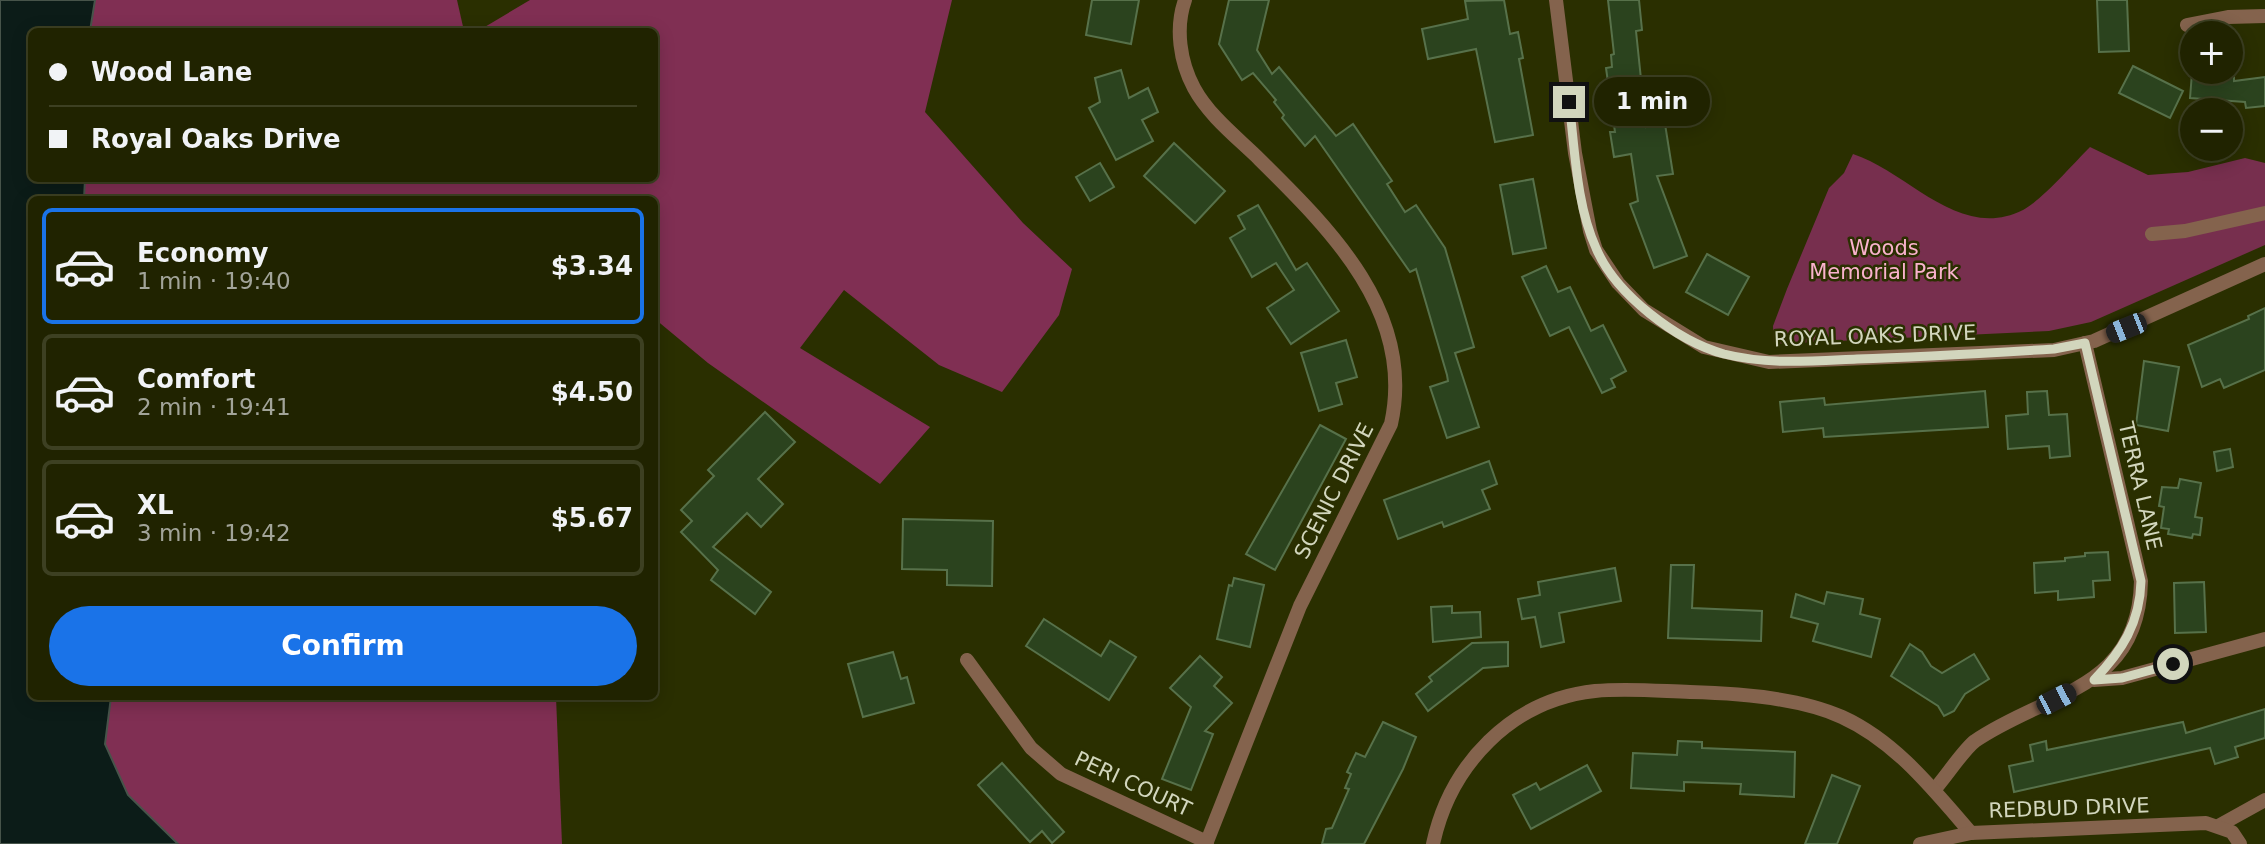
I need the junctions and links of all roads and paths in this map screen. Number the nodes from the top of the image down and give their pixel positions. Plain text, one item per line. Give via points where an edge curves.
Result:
1 (1185, 0) edge
2 (1556, 0) edge
3 (2265, 16) edge
4 (2208, 21) edge
5 (2265, 214) edge
6 (2152, 234) dead end
7 (2265, 264) edge
8 (2085, 343) junction
9 (2265, 639) edge
10 (967, 660) dead end
11 (2094, 680) junction
12 (1934, 790) junction
13 (2265, 800) edge
14 (2220, 825) junction
15 (1970, 833) junction
16 (1206, 843) edge
17 (1433, 844) edge
18 (1920, 844) edge
19 (2240, 844) edge

1 - 16 street, SCENIC DRIVE via 1180,38 1195,90 1350,256 1375,300 1395,373 1391,424 1300,606
2 - 8 street, ROYAL OAKS DRIVE via 1587,222 1596,250 1610,272 1644,310 1704,347 1769,362 2040,350
3 - 4 street
5 - 6 street
7 - 8 street, ROYAL OAKS DRIVE
8 - 11 street, TERRA LANE via 2141,581 2141,605 2132,631 2118,656
9 - 11 street via 2122,678
10 - 16 street, PERI COURT via 1031,748 1055,770
11 - 12 street, TERRA LANE via 1975,741
12 - 15 street
12 - 17 street via 1878,739 1818,708 1725,692 1595,691 1556,700 1528,713 1483,746 1454,783
13 - 14 street
14 - 15 street, REDBUD DRIVE
14 - 19 street
15 - 18 street, REDBUD DRIVE

